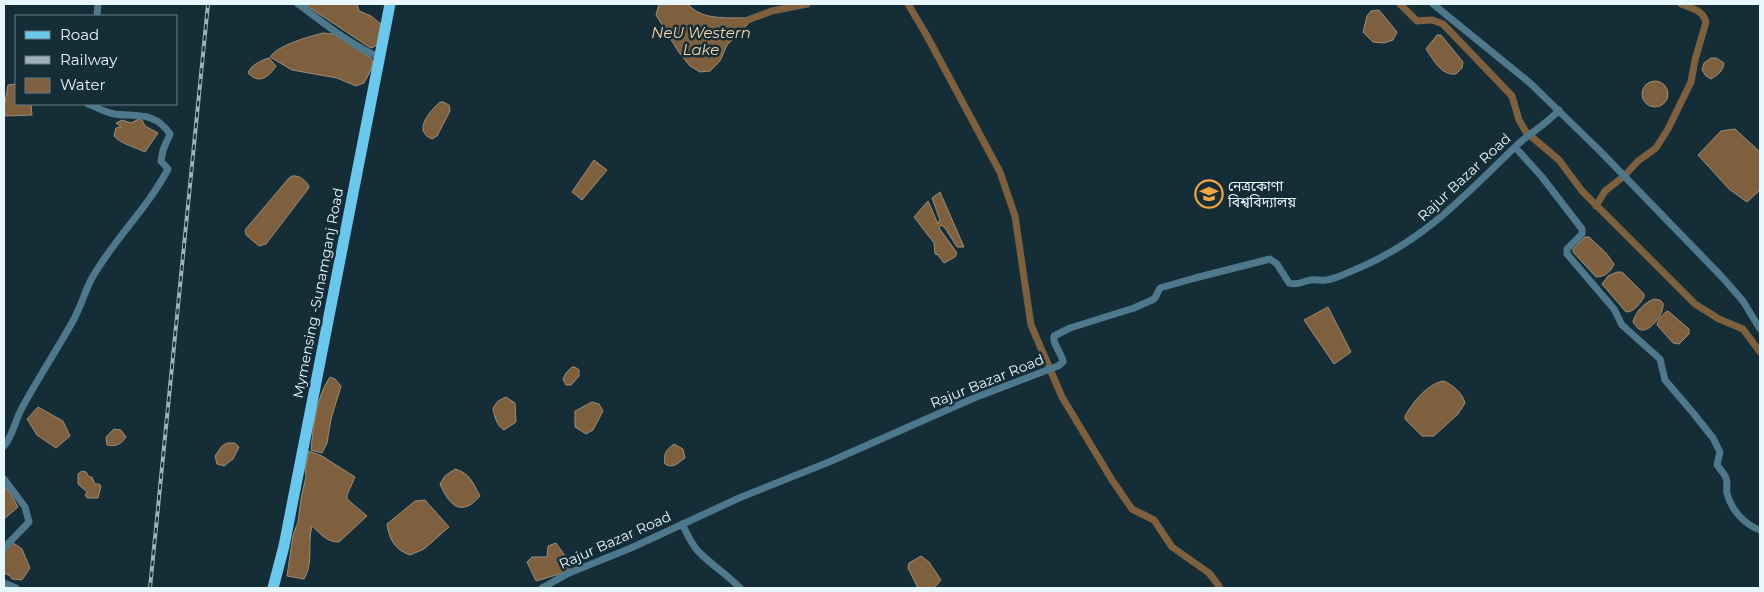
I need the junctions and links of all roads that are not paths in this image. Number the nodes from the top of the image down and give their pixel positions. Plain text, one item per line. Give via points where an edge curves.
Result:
1 (298, 4) edge
2 (390, 4) edge
3 (1434, 4) edge
4 (379, 57) junction
5 (90, 105) edge
6 (1559, 110) junction
7 (1516, 146) junction
8 (1760, 329) edge
9 (4, 446) edge
10 (4, 479) edge
11 (682, 524) junction
12 (1760, 530) edge
13 (4, 548) edge
14 (4, 583) edge
15 (16, 588) edge
16 (274, 588) edge
17 (542, 588) edge
18 (740, 588) edge

1 - 4 street via 365,51
2 - 4 main road, Mymensing -Sunamganj Road
3 - 6 street
4 - 16 main road, Mymensing -Sunamganj Road
5 - 9 street via 112,114 141,115 166,127 170,134 161,161 168,169 157,190 91,280 77,313 38,378
6 - 7 street, Rajur Bazar Road
6 - 8 street via 1722,277 1743,301
7 - 11 street, Rajur Bazar Road via 1427,230 1383,257 1335,278 1295,285 1289,283 1270,259 1160,288 1155,298 1134,308 1054,336 1063,362 1058,366 974,398
7 - 12 street via 1582,229 1582,234 1567,249 1567,254 1614,309 1622,325 1660,360 1665,380 1713,438 1720,452 1717,465 1726,478 1731,503 1749,526
10 - 13 street via 25,507 29,522
11 - 17 street, Rajur Bazar Road
11 - 18 street via 697,550
14 - 15 street

